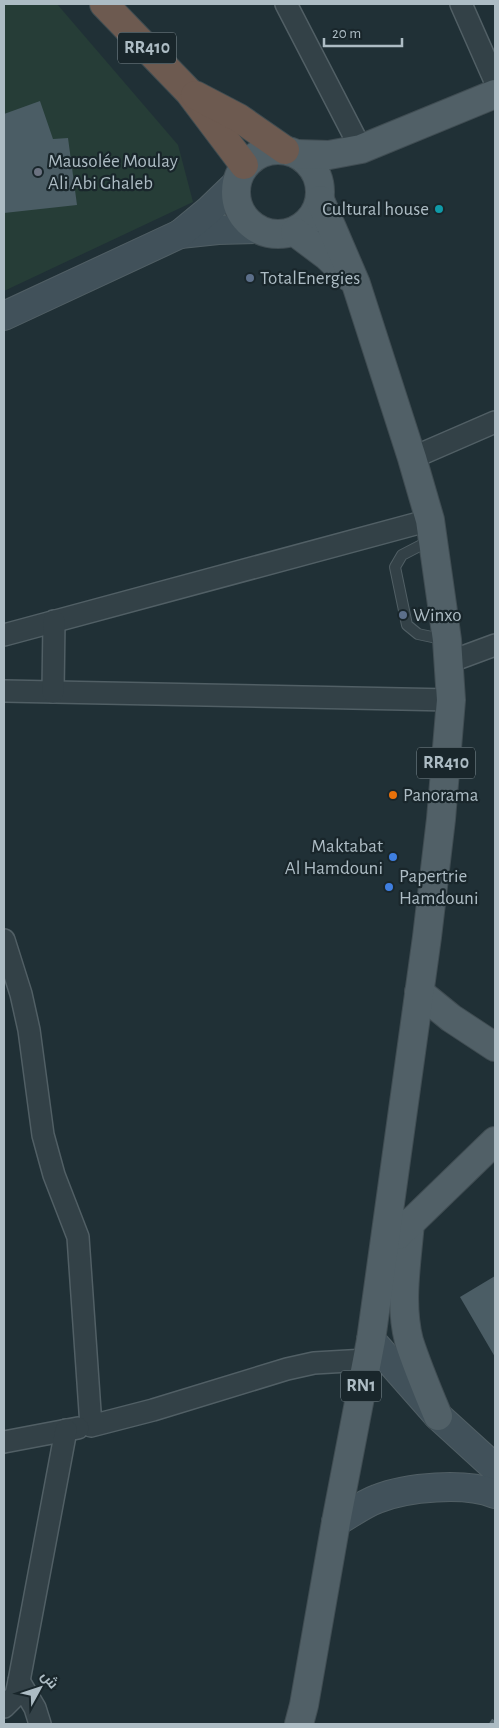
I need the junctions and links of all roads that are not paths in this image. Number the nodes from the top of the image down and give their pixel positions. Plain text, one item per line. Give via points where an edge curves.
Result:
1 (104, 4) edge
2 (286, 4) edge
3 (460, 4) edge
4 (495, 81) edge
5 (189, 92) junction
6 (495, 94) edge
7 (361, 148) junction
8 (291, 152) junction
9 (240, 175) junction
10 (320, 194) junction
11 (256, 229) junction
12 (295, 232) junction
13 (180, 234) junction
14 (356, 284) junction
15 (4, 316) edge
16 (495, 422) edge
17 (412, 458) junction
18 (431, 530) junction
19 (54, 621) junction
20 (4, 635) edge
21 (495, 645) edge
22 (448, 651) junction
23 (4, 691) edge
24 (54, 692) junction
25 (451, 700) junction
26 (4, 940) edge
27 (419, 992) junction
28 (495, 1047) edge
29 (495, 1141) edge
30 (410, 1222) junction
31 (383, 1250) junction
32 (368, 1350) junction
33 (438, 1416) junction
34 (91, 1426) junction
35 (66, 1430) junction
36 (4, 1442) edge
37 (495, 1468) edge
38 (495, 1494) edge
39 (336, 1522) junction
40 (19, 1681) junction
41 (4, 1707) edge
42 (40, 1724) edge
43 (299, 1724) edge

1 - 5 highway, RR410
2 - 7 street
3 - 4 street
5 - 8 highway, RR410 via 239,118
5 - 9 highway, RR410
6 - 7 main road
7 - 8 main road via 329,155
7 - 10 main road via 339,167
8 - 9 main road via 262,152
8 - 10 main road, RR410 via 308,162 316,174
9 - 11 main road via 235,198 239,210
9 - 13 street via 209,210
10 - 12 main road via 311,219
10 - 14 main road, RR410
11 - 12 main road via 268,234
11 - 13 street
12 - 14 main road, RR410
13 - 15 street
14 - 17 main road, RR410
16 - 17 street
17 - 18 main road, RR410
18 - 19 street
18 - 22 main road, RR410
18 - 22 lane via 402,555 395,567 407,625
19 - 20 street
19 - 24 street
21 - 22 street
22 - 25 main road, RR410
23 - 24 street
24 - 25 street
25 - 27 main road, RR410 via 441,819
26 - 34 street via 29,1030 43,1134 78,1237
27 - 28 main road
27 - 31 main road, RR410
29 - 30 main road
30 - 31 main road
30 - 33 main road via 405,1315 409,1340
31 - 32 main road, RN1
32 - 33 street
32 - 34 street via 287,1369
32 - 39 main road, RN1
33 - 37 street
34 - 35 street
35 - 36 street
35 - 40 street
38 - 39 street via 462,1486 400,1493 376,1499
39 - 43 main road, RN1
40 - 41 street via 16,1694
40 - 42 street via 35,1708

